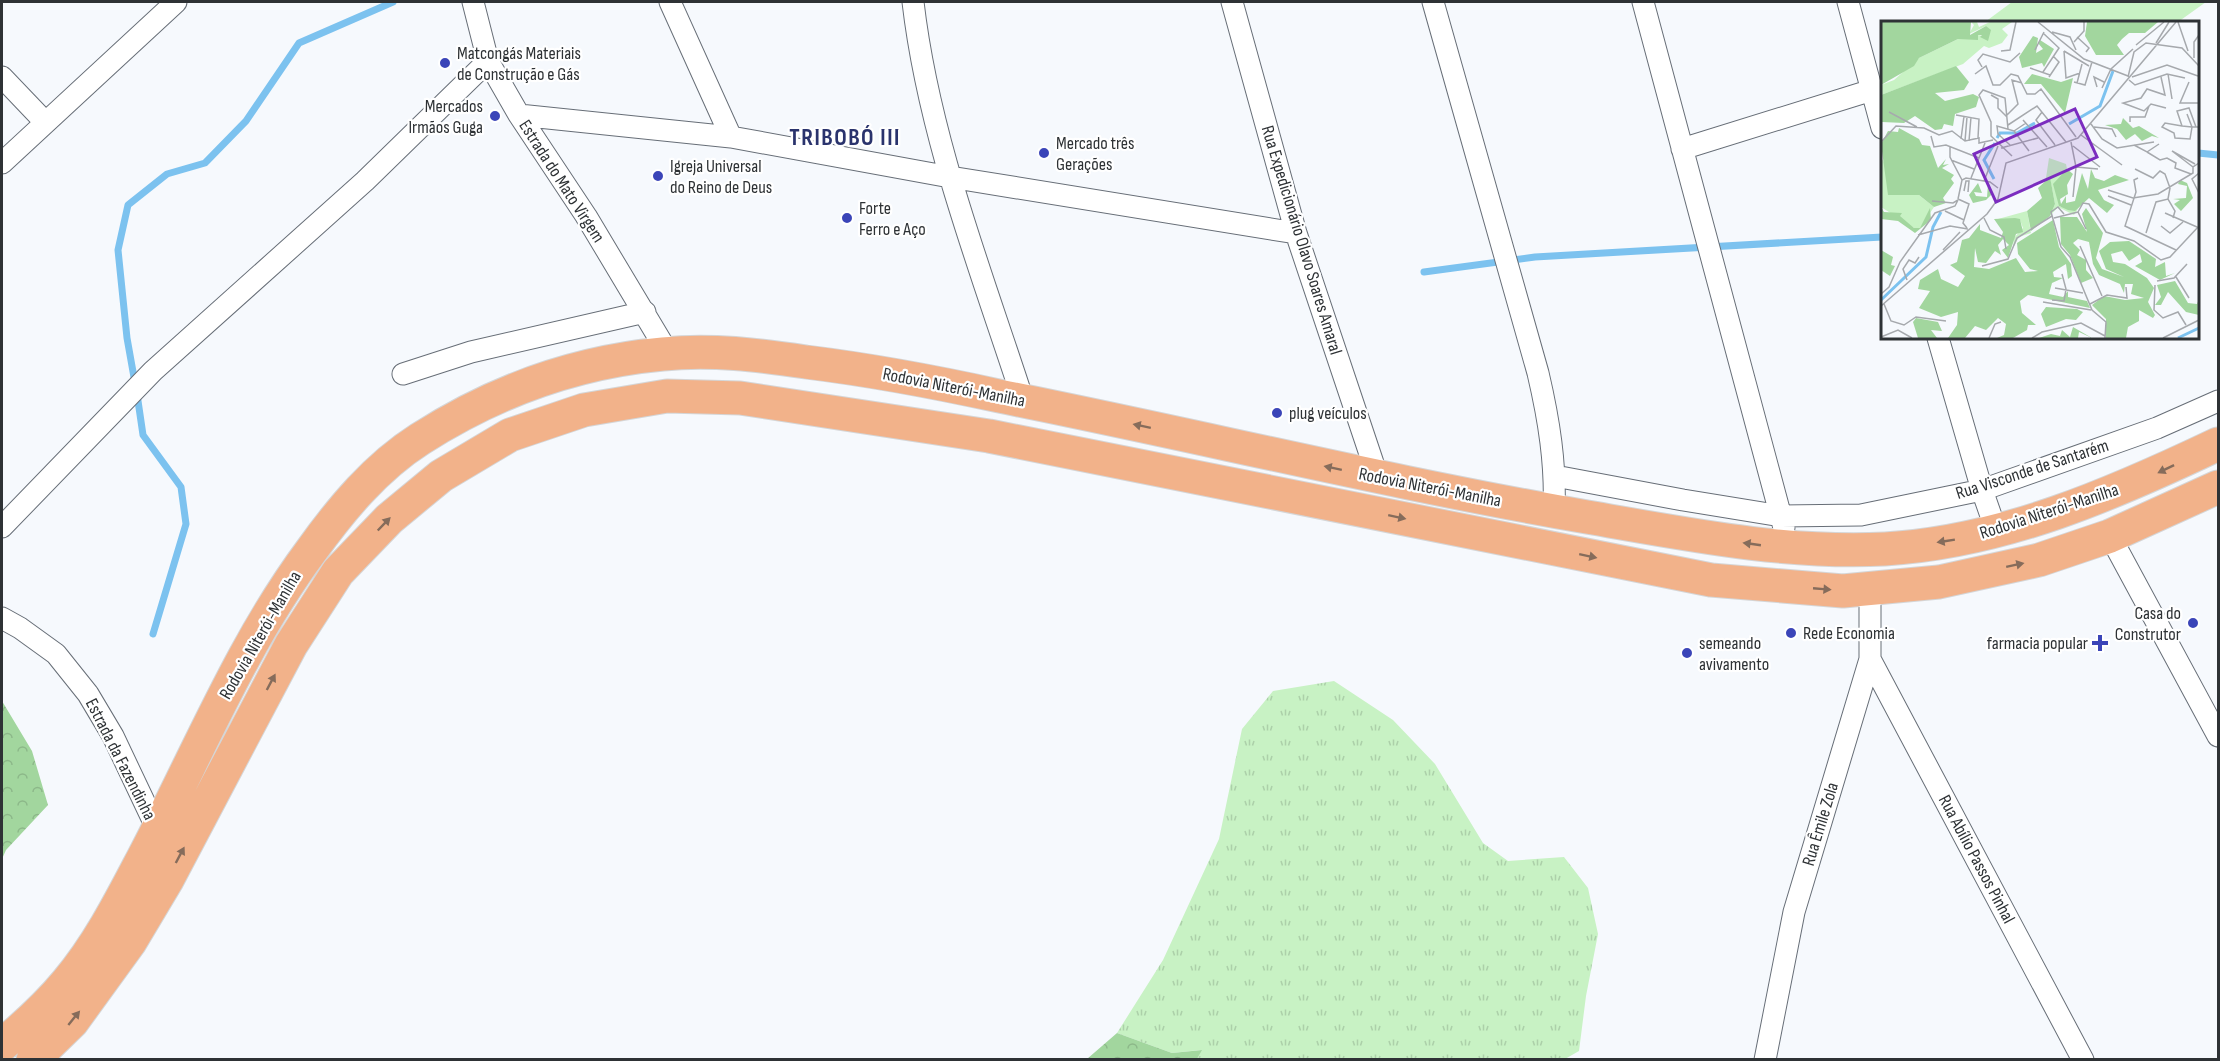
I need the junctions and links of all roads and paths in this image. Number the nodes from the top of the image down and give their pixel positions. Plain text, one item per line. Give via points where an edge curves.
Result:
1 (176, 2) edge
2 (473, 2) edge
3 (670, 2) edge
4 (913, 2) edge
5 (1232, 2) edge
6 (1433, 2) edge
7 (1643, 2) edge
8 (1848, 2) edge
9 (488, 61) junction
10 (2, 76) edge
11 (1872, 90) junction
12 (519, 115) junction
13 (45, 122) junction
14 (1881, 124) edge
15 (731, 137) junction
16 (1682, 149) junction
17 (2, 163) edge
18 (950, 177) junction
19 (1296, 233) junction
20 (645, 312) junction
21 (1938, 339) edge
22 (668, 353) junction
23 (403, 374) dead end
24 (1023, 400) junction
25 (2218, 401) edge
26 (2218, 444) edge
27 (1556, 476) junction
28 (1378, 478) junction
29 (2218, 488) edge
30 (1982, 490) junction
31 (1554, 512) junction
32 (1781, 516) junction
33 (2, 527) edge
34 (1997, 533) junction
35 (2110, 536) junction
36 (1789, 548) junction
37 (1870, 589) junction
38 (2, 618) edge
39 (1870, 659) junction
40 (2218, 736) edge
41 (158, 831) junction
42 (2, 1045) edge
43 (33, 1059) edge
44 (1765, 1059) edge
45 (2084, 1059) edge

1 - 13 street
2 - 9 street, Estrada do Mato Virgem
3 - 15 street
4 - 18 street via 925,75
5 - 19 street, Rua Expedicionário Olavo Soares Amaral
6 - 27 street via 1549,422
7 - 16 street
8 - 11 street
9 - 12 street, Estrada do Mato Virgem
9 - 33 street via 365,181 153,371
10 - 13 street
11 - 14 street
11 - 16 street
12 - 15 street
12 - 20 street, Estrada do Mato Virgem
13 - 17 street
15 - 18 street
16 - 32 street
18 - 19 street
18 - 24 street
19 - 28 street, Rua Expedicionário Olavo Soares Amaral
20 - 22 street, Estrada do Mato Virgem
20 - 23 street via 471,352
21 - 30 street
22 - 24 highway, Rodovia Niterói-Manilha via 757,355 880,371
22 - 41 highway, Rodovia Niterói-Manilha via 599,362 538,380 492,399 418,440 389,462 329,525 286,585 252,642
28 -> 24 highway, Rodovia Niterói-Manilha
25 - 30 street, Rua Visconde de Santarém via 2157,428
26 -> 34 highway, Rodovia Niterói-Manilha via 2154,475
27 - 31 street
27 - 32 street, Rua Visconde de Santarém
28 - 31 highway, Rodovia Niterói-Manilha
29 - 35 highway, Rodovia Niterói-Manilha
30 - 32 street, Rua Visconde de Santarém via 1861,515
30 - 34 street
36 -> 31 highway, Rodovia Niterói-Manilha
32 - 36 street
34 -> 36 highway, Rodovia Niterói-Manilha via 1888,549
37 -> 35 highway, Rodovia Niterói-Manilha via 1939,582 2039,560
35 - 40 street
37 - 39 street, Rua Êmile Zola
43 -> 37 highway, Rodovia Niterói-Manilha via 72,1022 130,942 291,645 338,572 389,519 441,476 510,435 584,410 667,396 740,398 989,436 1711,580 1843,591
38 - 41 street, Estrada da Fazendinha via 56,654 88,694 113,736
39 - 44 street, Rua Êmile Zola via 1794,912
39 - 45 street, Rua Abílio Passos Pinhal
41 - 42 highway, Rodovia Niterói-Manilha via 100,934 69,980

